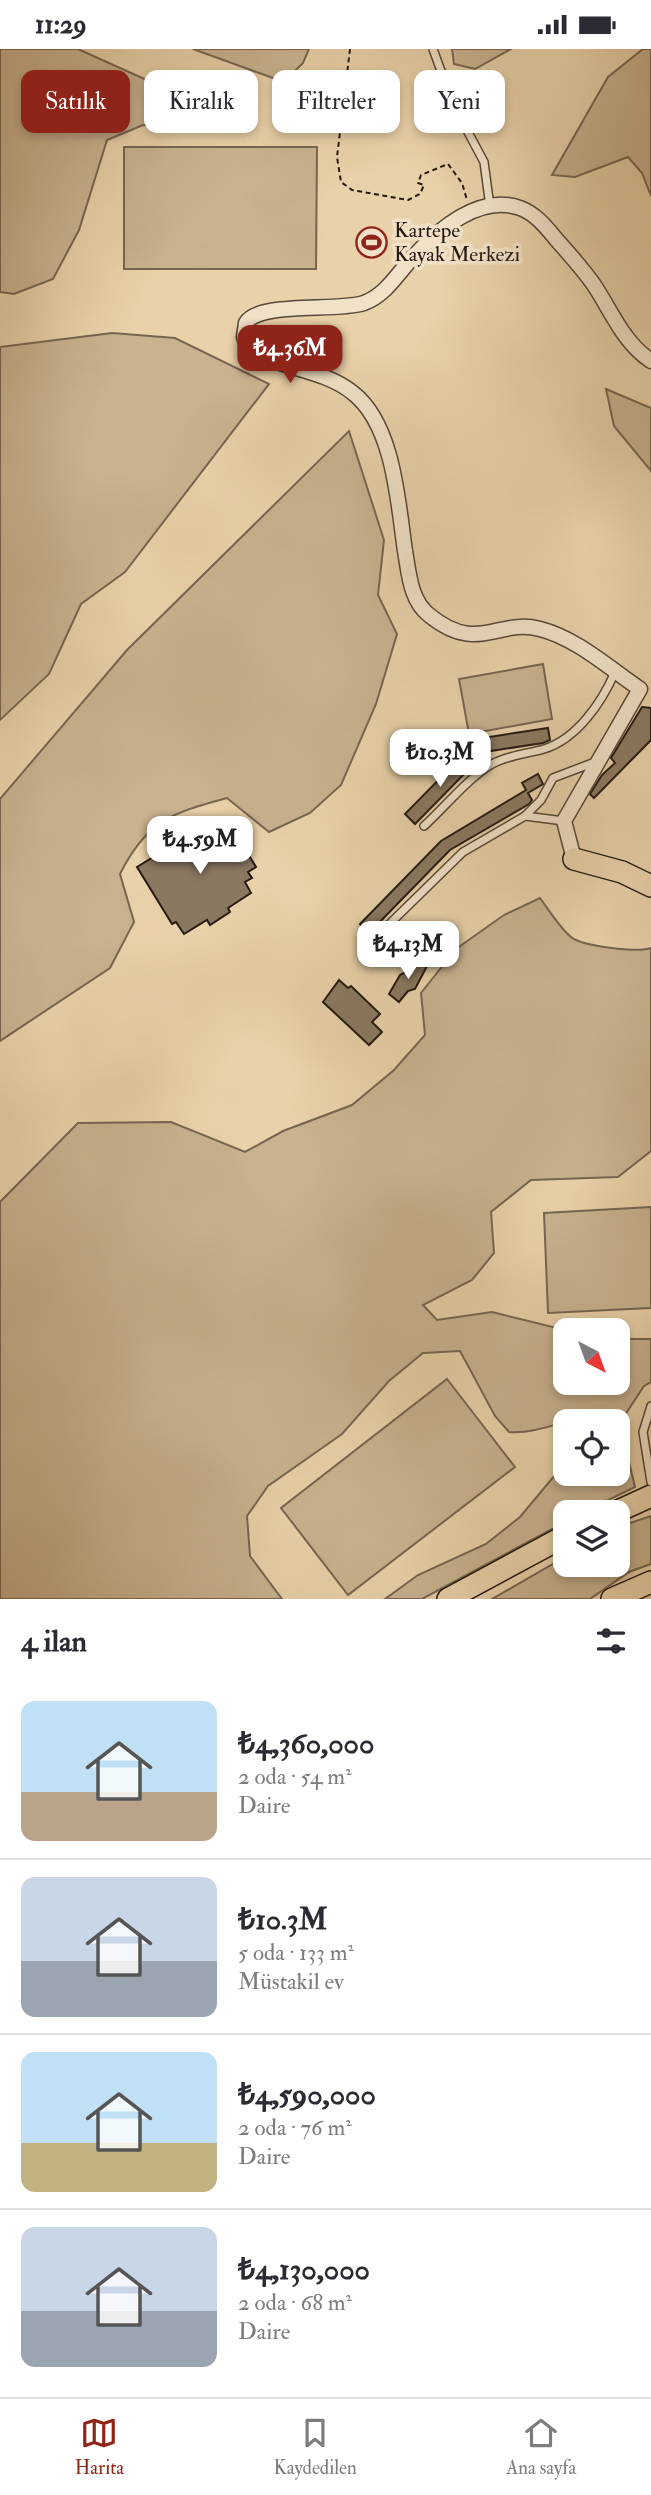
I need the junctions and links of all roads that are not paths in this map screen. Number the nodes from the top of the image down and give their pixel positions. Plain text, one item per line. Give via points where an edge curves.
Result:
1 (433, 49) edge
2 (490, 207) junction
3 (651, 361) edge
4 (615, 672) junction
5 (599, 760) junction
6 (525, 816) junction
7 (564, 821) junction
8 (424, 826) dead end
9 (574, 859) joint
10 (651, 886) edge
11 (372, 941) dead end
12 (651, 1406) edge
13 (651, 1482) edge
14 (651, 1496) edge
15 (630, 1506) edge
16 (553, 1542) edge
17 (651, 1582) edge
18 (448, 1599) edge
19 (612, 1599) edge

1 - 2 lane via 453,104 484,162
2 - 3 street via 516,207 533,215 593,284 634,347
2 - 4 street via 470,212 429,241 377,297 355,306 260,312 246,323 246,344 255,353 341,386 362,401 376,420 385,444 411,587 428,615 477,636 524,627 543,630
4 - 5 street via 640,689
4 - 8 lane via 599,702 564,739 490,765
5 - 6 lane via 552,778 541,800
5 - 7 street
6 - 7 lane
6 - 11 lane via 450,863
7 - 9 street
9 - 10 main road via 622,872
12 - 13 lane via 643,1432
14 - 15 main road
16 - 18 main road
17 - 19 main road

